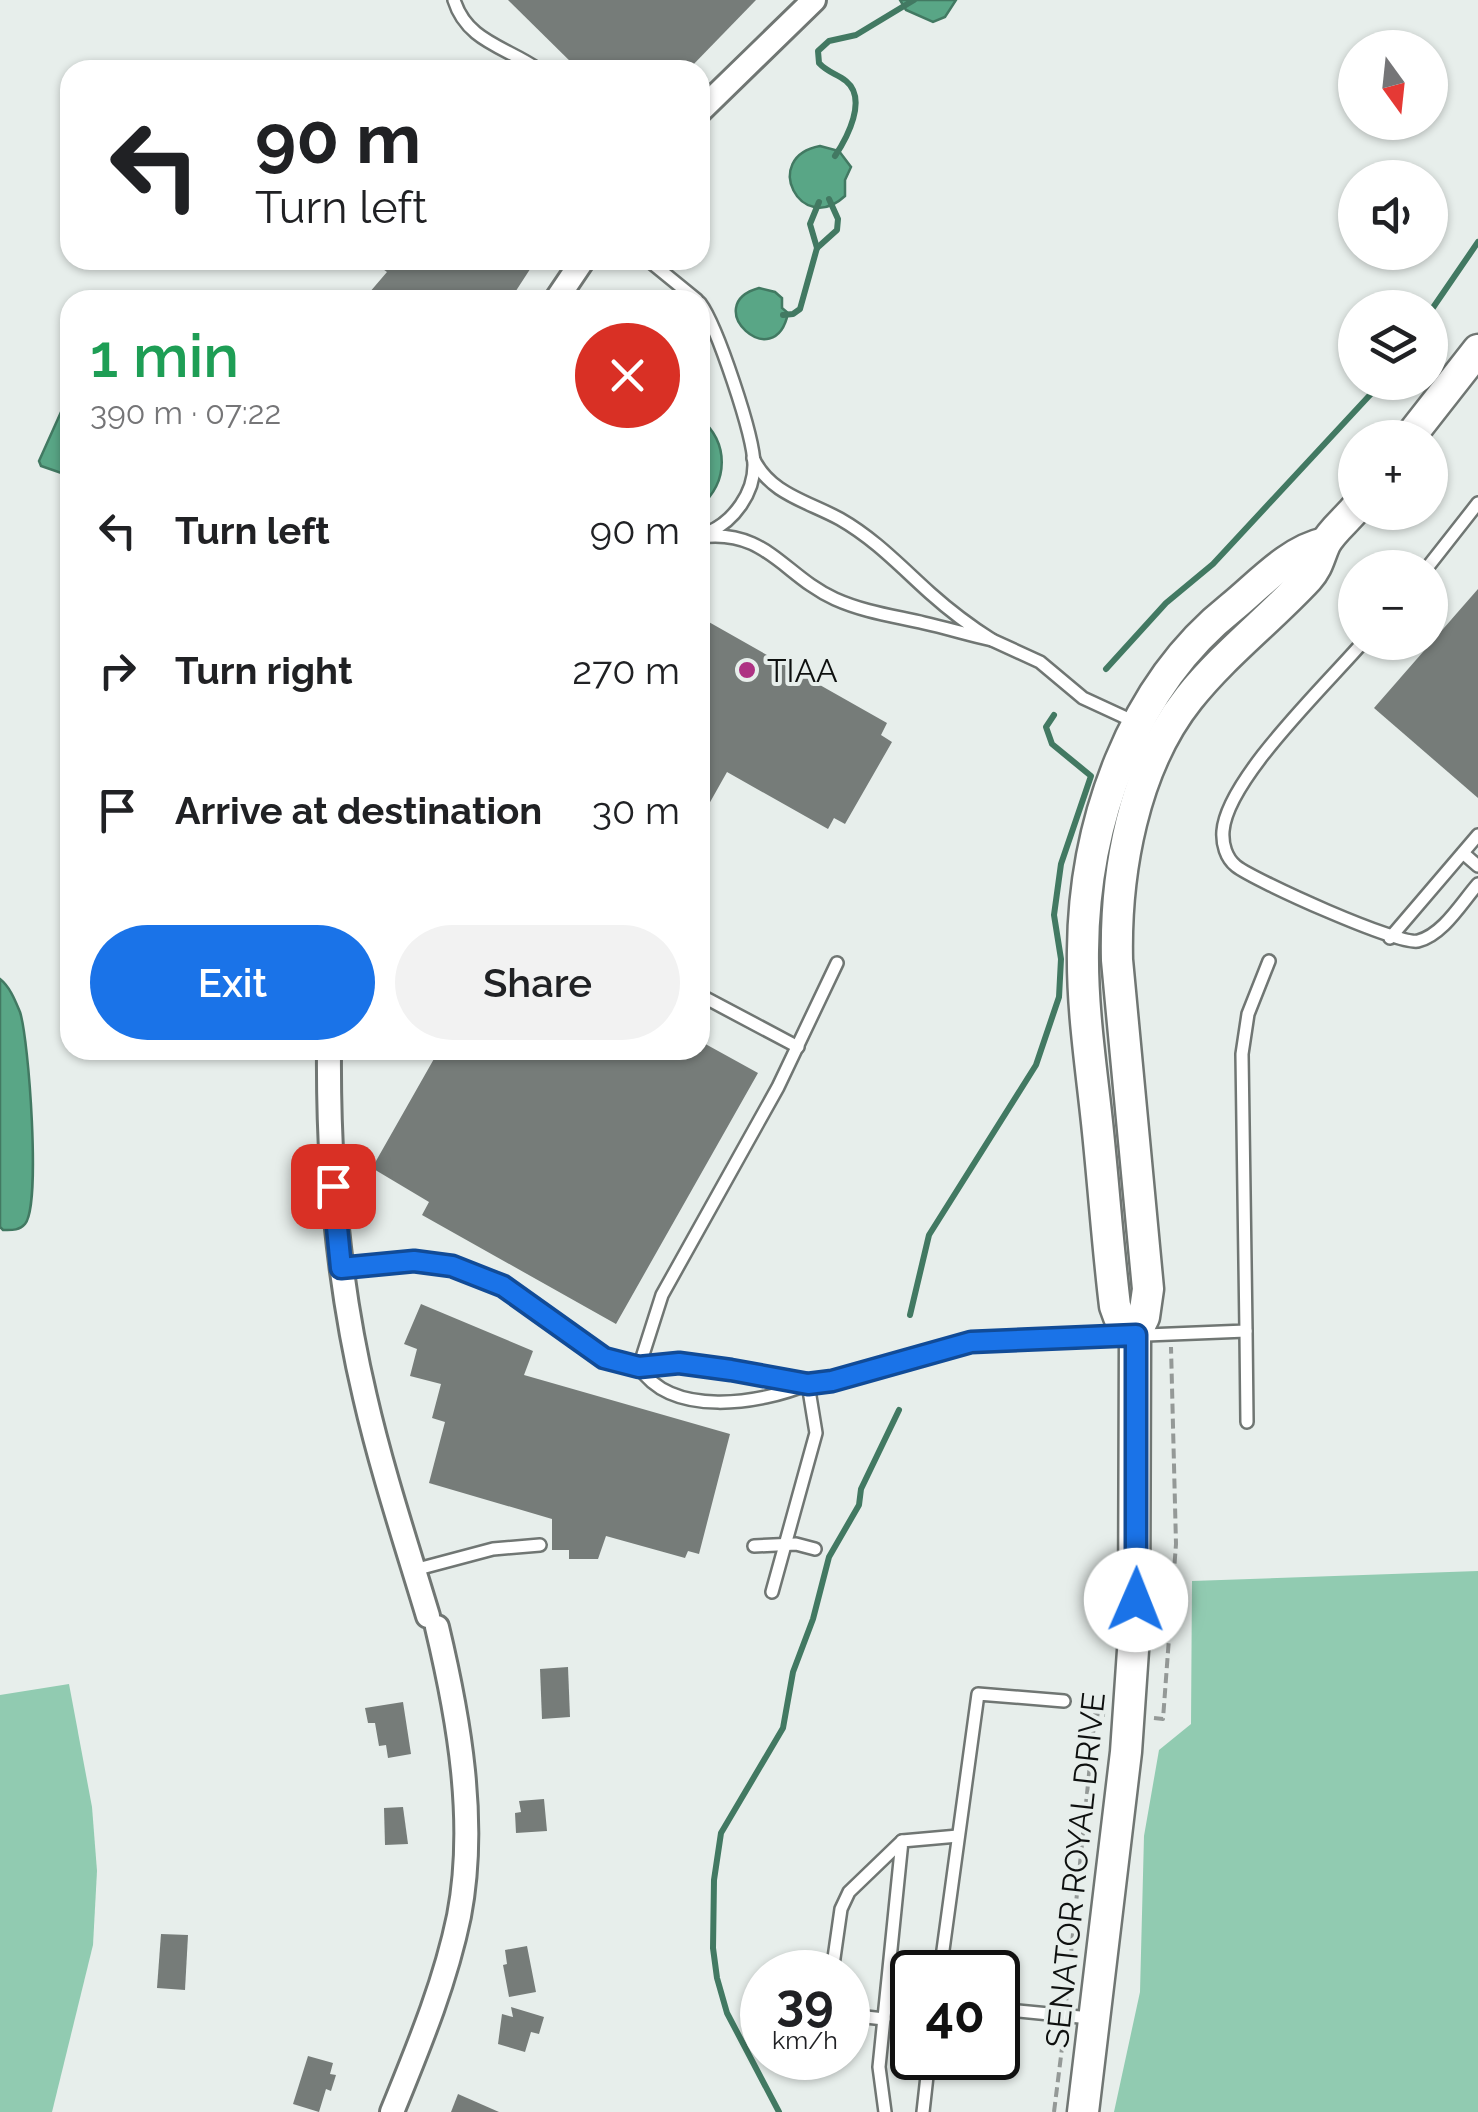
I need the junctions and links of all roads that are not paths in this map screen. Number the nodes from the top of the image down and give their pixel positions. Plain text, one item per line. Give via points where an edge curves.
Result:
1 (454, 0) edge
2 (814, 0) edge
3 (521, 60) edge
4 (710, 101) edge
5 (660, 270) edge
6 (684, 290) edge
7 (710, 322) edge
8 (1478, 350) edge
9 (1424, 420) edge
10 (753, 458) junction
11 (1478, 503) edge
12 (1338, 529) edge
13 (710, 532) edge
14 (710, 536) edge
15 (1440, 550) edge
16 (992, 640) junction
17 (1348, 660) edge
18 (1151, 729) junction
19 (1478, 835) edge
20 (1463, 852) junction
21 (1478, 866) edge
22 (1478, 884) edge
23 (1390, 938) junction
24 (1268, 961) dead end
25 (836, 962) dead end
26 (710, 1000) edge
27 (798, 1047) junction
28 (329, 1060) edge
29 (341, 1268) junction
30 (1246, 1331) junction
31 (1136, 1335) junction
32 (639, 1367) junction
33 (808, 1384) junction
34 (1248, 1422) dead end
35 (540, 1545) dead end
36 (785, 1545) junction
37 (754, 1546) dead end
38 (814, 1549) dead end
39 (414, 1570) junction
40 (772, 1592) dead end
41 (1064, 1701) dead end
42 (958, 1836) junction
43 (902, 1842) junction
44 (835, 1950) edge
45 (943, 1950) edge
46 (1020, 2011) edge
47 (870, 2018) edge
48 (884, 2019) junction
49 (1094, 2019) junction
50 (927, 2080) edge
51 (392, 2112) edge
52 (885, 2112) edge
53 (923, 2112) edge
54 (1083, 2112) edge

1 - 3 lane via 472,32
2 - 4 street
5 - 6 lane
7 - 10 lane
8 - 9 street
10 - 13 lane via 752,480 734,514
10 - 16 lane via 774,485 874,541
11 - 15 lane
12 - 18 street via 1314,570
14 - 16 lane via 756,544 819,590 862,609
16 - 18 lane via 1040,662 1082,698
17 - 23 lane via 1252,769 1223,839 1238,868
18 - 31 street, SENATOR ROYAL DRIVE via 1117,923 1148,1289
18 - 31 street, SENATOR ROYAL DRIVE via 1095,843 1084,906 1084,985 1115,1306
19 - 20 lane
20 - 21 lane
20 - 23 lane
22 - 23 lane via 1426,939
24 - 30 lane via 1242,1054
25 - 27 lane
26 - 27 lane
27 - 32 lane via 662,1295
28 - 29 street
29 - 32 lane via 414,1261 474,1273 520,1296 598,1355
29 - 39 street via 365,1400
30 - 31 lane
30 - 34 lane
31 - 33 lane via 971,1342
31 - 49 street, SENATOR ROYAL DRIVE via 1134,1636
32 - 33 lane via 679,1363
32 - 33 lane via 661,1391 690,1398 752,1401
33 - 36 lane via 816,1433
35 - 39 lane via 493,1549
36 - 37 lane
36 - 38 lane
36 - 40 lane
39 - 51 street via 432,1621 462,1773 466,1848 443,1977
41 - 42 lane via 978,1694
42 - 43 lane
42 - 45 lane
43 - 44 lane via 849,1892
43 - 48 lane
46 - 49 lane
47 - 48 lane
48 - 52 lane via 879,2067
49 - 54 street, SENATOR ROYAL DRIVE
50 - 53 lane

